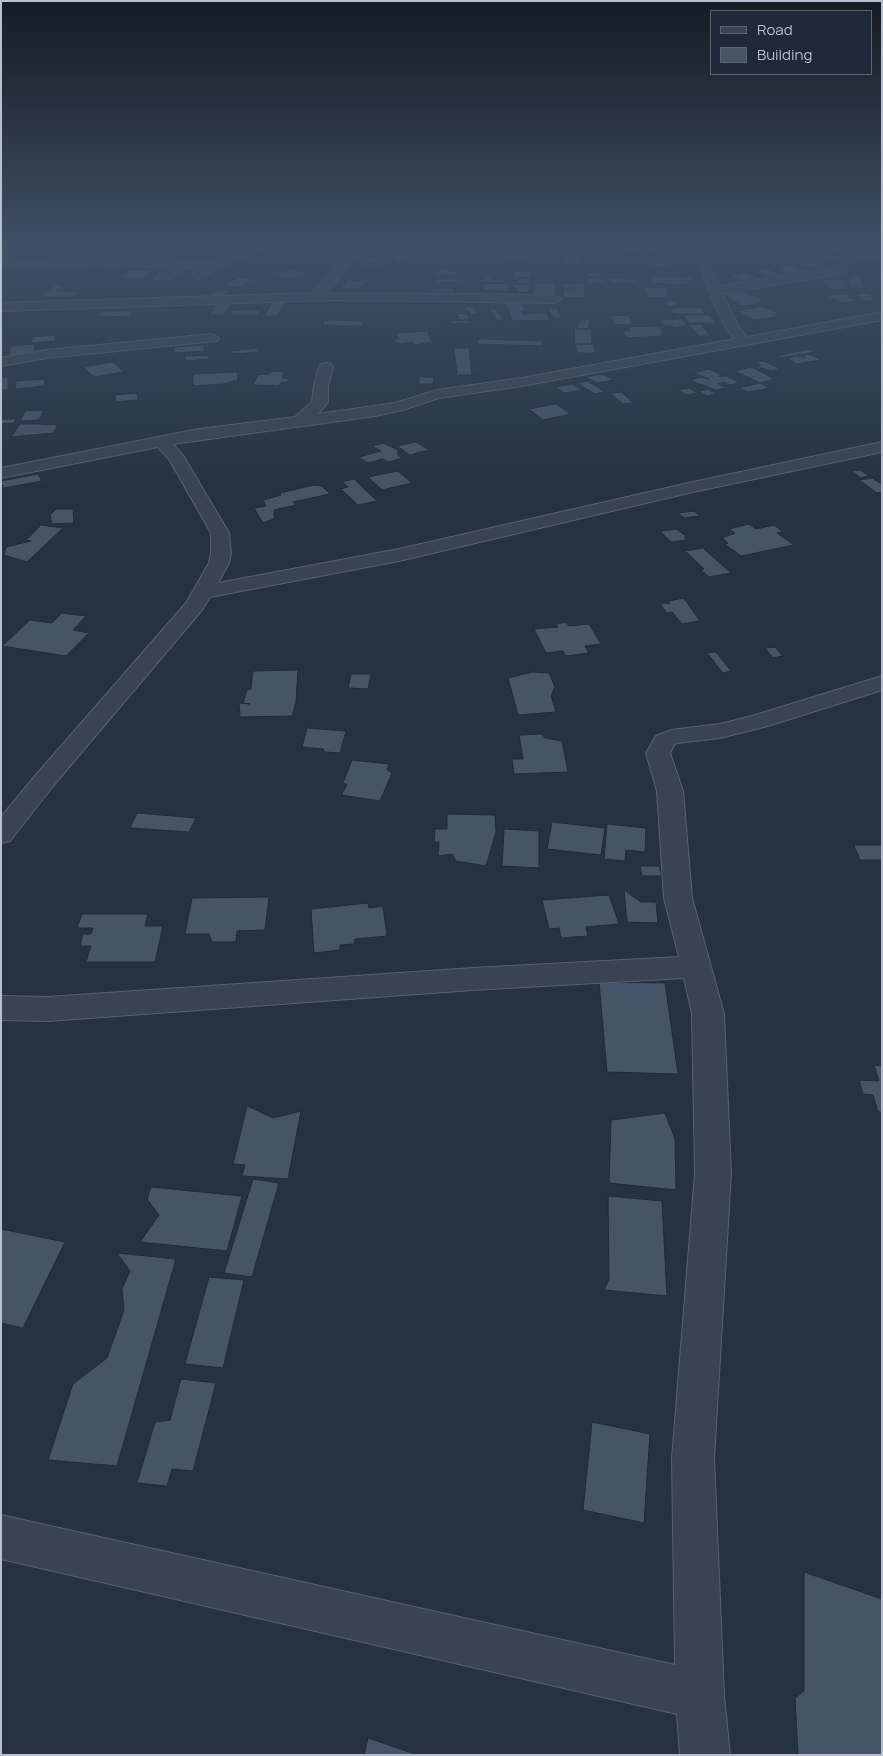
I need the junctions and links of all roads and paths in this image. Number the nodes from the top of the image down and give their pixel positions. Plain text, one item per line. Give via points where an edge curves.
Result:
1 (733, 328) edge
2 (813, 328) edge
3 (212, 338) dead end
4 (743, 340) junction
5 (1, 362) edge
6 (326, 368) dead end
7 (299, 421) junction
8 (163, 442) junction
9 (882, 447) edge
10 (1, 473) edge
11 (203, 592) junction
12 (882, 683) edge
13 (1, 835) edge
14 (696, 967) junction
15 (1, 1008) edge
16 (1, 1537) edge
17 (700, 1696) junction
18 (705, 1755) edge

1 - 4 street
2 - 4 street
3 - 5 street via 46,354
4 - 7 street via 522,382 437,394 398,407
6 - 7 street via 320,402
7 - 8 street
8 - 10 street
8 - 11 street via 176,457 220,533 219,563
9 - 11 street via 399,555
11 - 13 street via 195,606
12 - 14 street via 760,721 664,741 659,749 659,759 670,791 678,898
14 - 15 street via 48,1009
14 - 17 street via 708,1014 713,1173 694,1458
16 - 17 street
17 - 18 street

